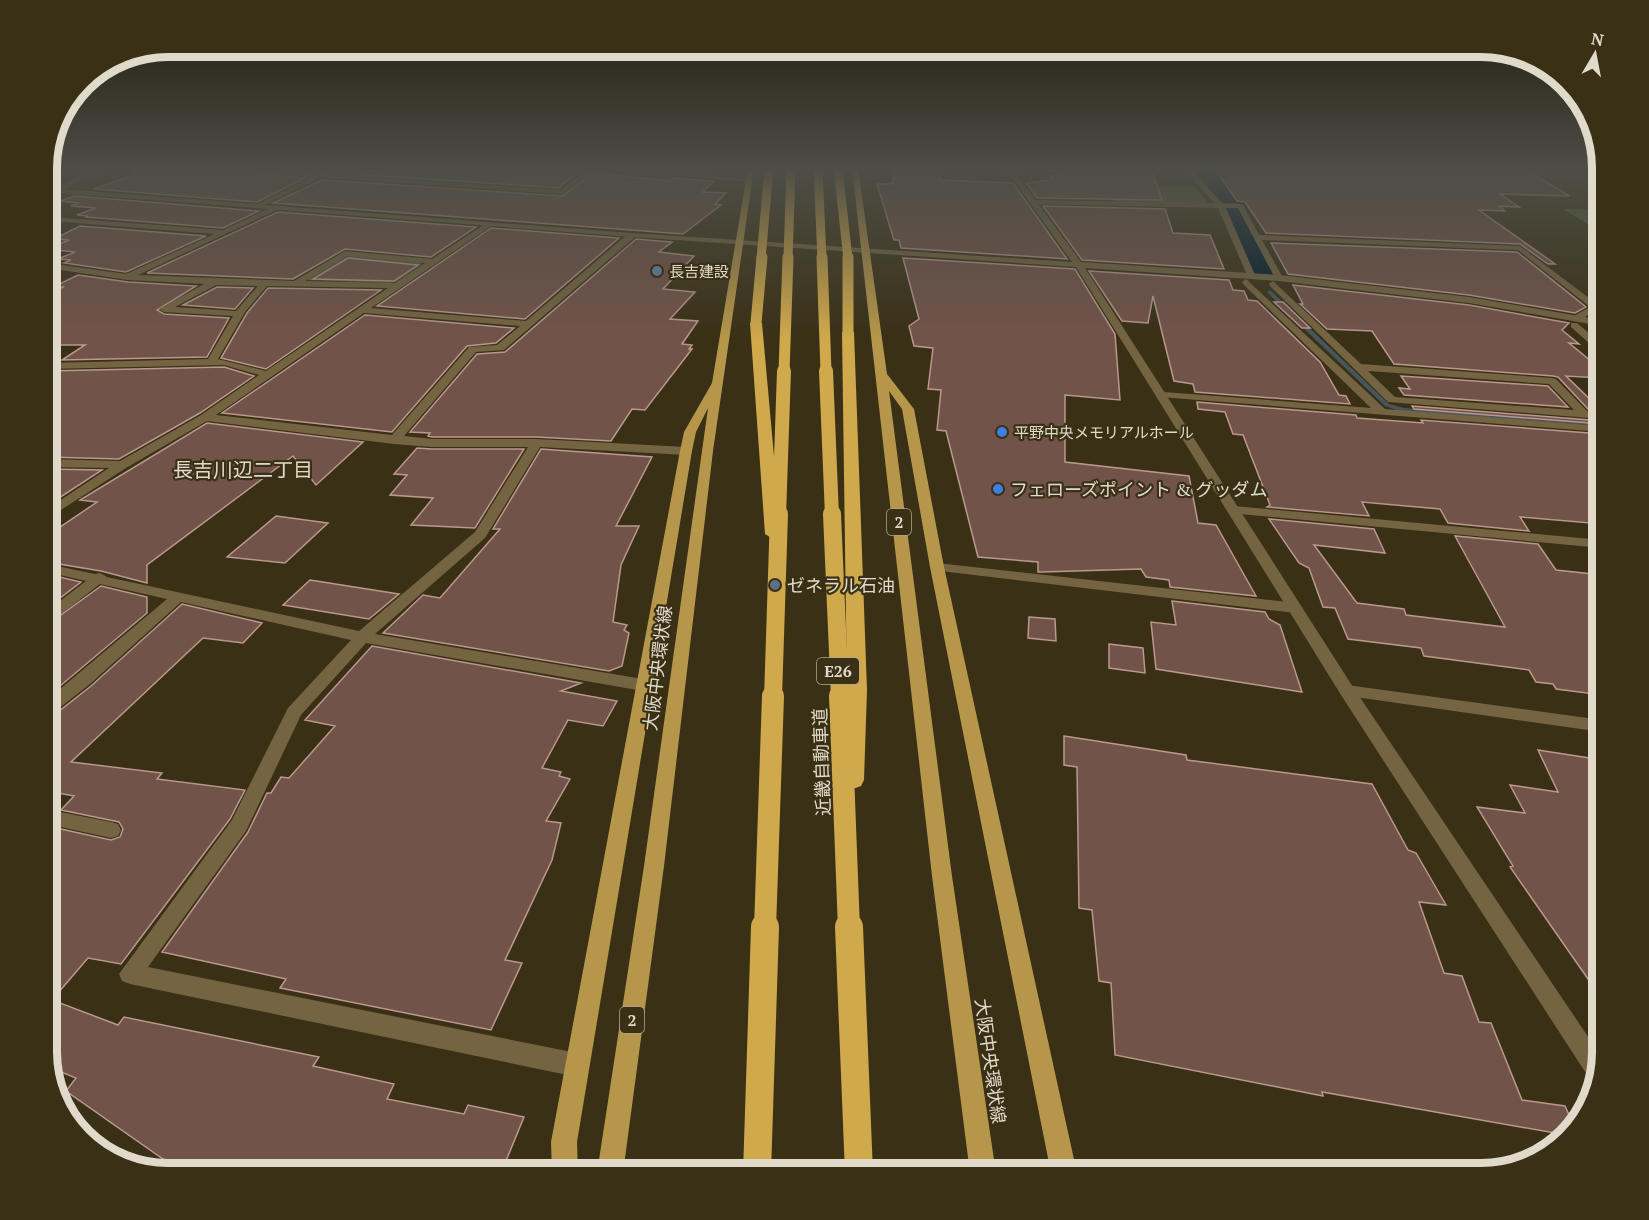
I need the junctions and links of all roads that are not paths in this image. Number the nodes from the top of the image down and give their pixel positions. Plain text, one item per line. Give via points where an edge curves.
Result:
1 (130, 225) edge
2 (240, 225) edge
3 (487, 225) edge
4 (500, 225) edge
5 (742, 225) edge
6 (764, 225) edge
7 (788, 225) edge
8 (820, 225) edge
9 (844, 225) edge
10 (863, 225) edge
11 (1049, 225) edge
12 (1226, 225) edge
13 (1250, 225) edge
14 (224, 232) junction
15 (632, 235) junction
16 (1257, 237) junction
17 (739, 242) junction
18 (867, 251) junction
19 (431, 261) junction
20 (57, 267) edge
21 (1081, 267) junction
22 (128, 277) junction
23 (1248, 279) junction
24 (1276, 281) junction
25 (214, 282) junction
26 (265, 283) junction
27 (295, 284) junction
28 (396, 286) junction
29 (1592, 304) edge
30 (361, 310) junction
31 (1592, 310) edge
32 (239, 314) junction
33 (1576, 321) junction
34 (1592, 322) edge
35 (529, 324) junction
36 (1592, 327) edge
37 (1592, 338) edge
38 (211, 362) junction
39 (57, 366) edge
40 (1359, 367) junction
41 (881, 373) junction
42 (267, 374) junction
43 (719, 375) junction
44 (1164, 395) junction
45 (1382, 412) junction
46 (1583, 414) junction
47 (1592, 415) edge
48 (206, 417) junction
49 (1592, 428) edge
50 (394, 440) junction
51 (536, 443) junction
52 (686, 451) junction
53 (57, 463) edge
54 (122, 465) junction
55 (57, 508) edge
56 (1234, 510) junction
57 (1592, 543) edge
58 (937, 567) junction
59 (57, 570) edge
60 (776, 572) junction
61 (100, 577) junction
62 (178, 597) junction
63 (1296, 609) junction
64 (57, 610) edge
65 (362, 637) junction
66 (643, 685) junction
67 (1347, 691) junction
68 (57, 701) edge
69 (1592, 725) edge
70 (57, 820) edge
71 (111, 830) dead end
72 (847, 896) junction
73 (1592, 1058) edge
74 (577, 1065) junction
75 (565, 1163) edge
76 (611, 1163) edge
77 (757, 1163) edge
78 (859, 1163) edge
79 (982, 1163) edge
80 (1062, 1163) edge

1 - 14 street
2 - 14 street
3 - 19 street
4 - 15 street
5 - 17 main road, 大阪中央環状線 / 2
6 - 60 highway, bridge via 756,322
7 - 60 highway, bridge
8 - 72 highway, 近畿自動車道 / E26, bridge
9 - 72 highway, bridge via 850,275 857,690
10 - 18 main road, 大阪中央環状線 / 2
11 - 21 street
12 - 23 street
13 - 16 street
14 - 22 street
15 - 17 street
15 - 35 street
16 - 24 street
16 - 29 street via 1520,248
17 - 18 street
17 - 43 main road, 大阪中央環状線 / 2
18 - 21 street via 893,258
18 - 41 main road, 大阪中央環状線 / 2
19 - 27 street via 345,253
19 - 28 street
20 - 22 street
21 - 23 street
21 - 44 street
22 - 25 street
23 - 24 street
23 - 45 street
24 - 33 street
24 - 40 street
25 - 26 street
25 - 32 street via 164,309
26 - 27 street
26 - 32 street
27 - 28 street
28 - 30 street
30 - 35 street
30 - 42 street
31 - 33 street
32 - 38 street
33 - 34 street
33 - 36 street
33 - 37 street
35 - 50 street via 501,348 473,349
38 - 39 street
38 - 42 street
40 - 46 street via 1392,400
40 - 46 street via 1552,381
41 - 58 main road via 908,409
41 - 79 main road, 大阪中央環状線 / 2 via 942,876
42 - 48 street
43 - 52 main road via 690,432
43 - 76 main road, 大阪中央環状線 / 2
44 - 45 street
44 - 56 street
45 - 49 street
46 - 47 street
48 - 50 street
48 - 54 street
50 - 51 street
51 - 52 street
51 - 65 street via 480,535
52 - 66 main road
53 - 54 street
54 - 55 street
56 - 57 street
56 - 63 street
58 - 63 street
58 - 80 main road
59 - 61 street
60 - 77 highway, bridge
61 - 62 street
61 - 64 street
62 - 65 street
62 - 68 street
63 - 67 street
65 - 66 street
65 - 74 street via 294,712 239,825 130,974
66 - 74 main road
67 - 69 street
67 - 73 street
70 - 71 street
72 - 78 highway, 近畿自動車道 / E26, bridge
74 - 75 main road via 564,1142

